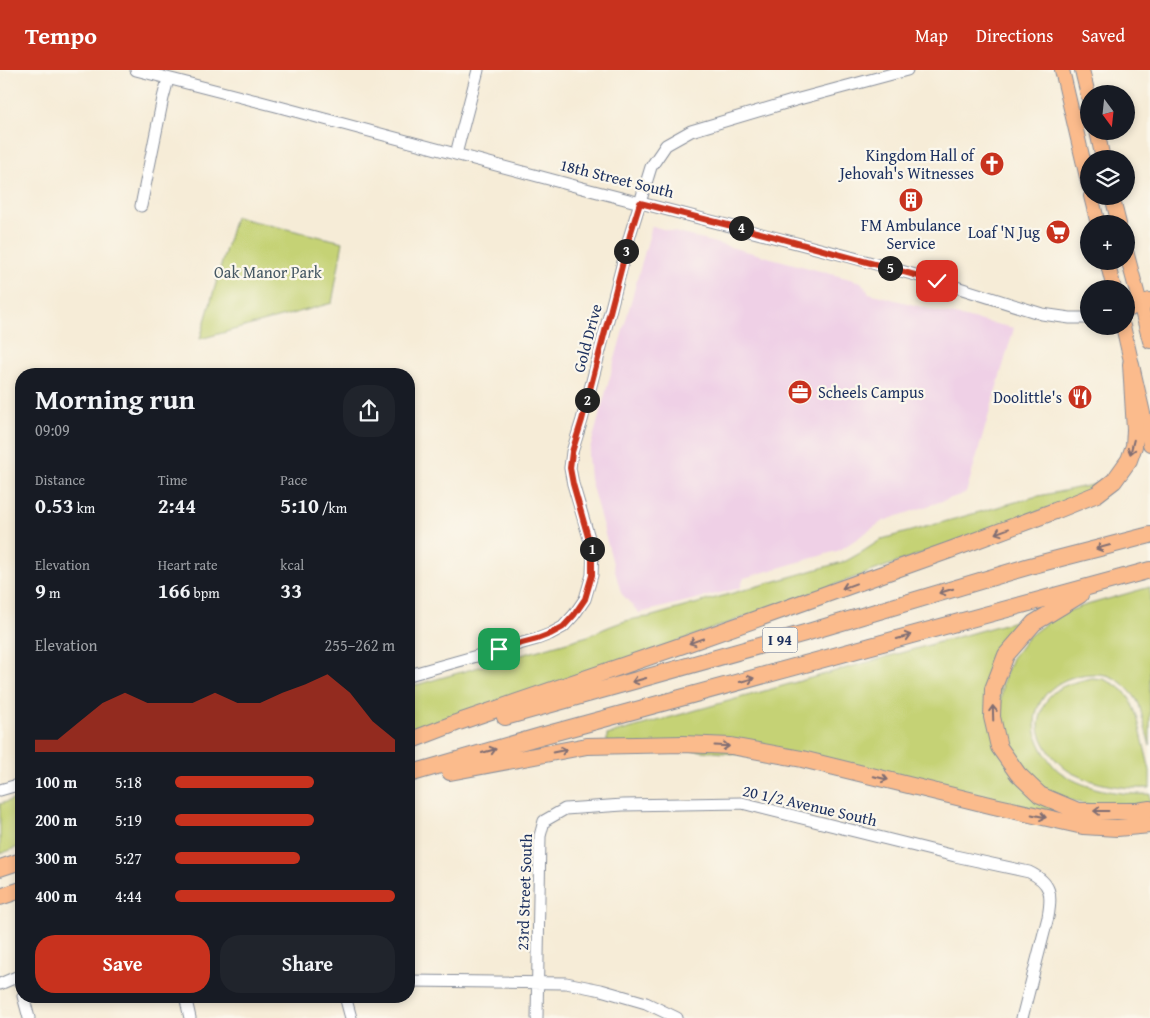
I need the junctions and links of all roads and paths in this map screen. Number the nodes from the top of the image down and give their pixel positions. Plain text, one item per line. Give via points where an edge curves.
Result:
1 (136, 70) edge
2 (478, 70) edge
3 (907, 70) edge
4 (1062, 70) edge
5 (1082, 70) edge
6 (168, 79) junction
7 (1086, 85) edge
8 (1081, 150) edge
9 (456, 154) junction
10 (640, 203) junction
11 (141, 206) dead end
12 (1131, 270) edge
13 (1139, 305) edge
14 (1080, 318) edge
15 (1125, 335) edge
16 (1150, 341) edge
17 (1131, 364) junction
18 (1150, 444) edge
19 (1150, 535) edge
20 (1150, 570) edge
21 (1096, 584) junction
22 (415, 673) edge
23 (415, 740) edge
24 (415, 741) edge
25 (415, 772) edge
26 (415, 779) edge
27 (15, 786) edge
28 (0, 790) edge
29 (624, 806) joint
30 (1150, 809) edge
31 (1150, 825) edge
32 (15, 863) edge
33 (0, 868) edge
34 (15, 892) edge
35 (0, 897) edge
36 (415, 980) edge
37 (15, 981) edge
38 (537, 983) junction
39 (0, 984) edge
40 (25, 1003) edge
41 (187, 1003) edge
42 (347, 1003) edge
43 (29, 1018) edge
44 (190, 1018) edge
45 (351, 1018) edge
46 (537, 1018) edge
47 (676, 1018) edge
48 (1022, 1018) edge

1 - 6 street, 18th Street South
2 - 9 street
3 - 10 street, Gold Drive via 691,130 666,146 651,166
4 - 8 main road
5 - 7 main road
6 - 9 street, 18th Street South
6 - 11 street
9 - 10 street, 18th Street South
10 - 14 street, 18th Street South via 865,261 1042,314
10 - 22 street, Gold Drive via 572,452 573,484 592,551 592,575 585,599 563,627 550,634
12 - 13 main road
13 - 16 main road
15 - 17 main road
17 - 18 main road
17 -> 23 highway via 1134,446 1129,460 1114,481 1097,494 942,553 456,723
19 -> 24 highway, I 94 via 1030,566 796,636
20 - 21 highway, I 94
25 -> 21 highway, I 94
30 -> 21 highway via 1078,811 1040,795 1018,774 999,746 992,717 994,689 1006,655 1034,623
26 -> 31 highway via 588,746 731,746 802,759 1083,826 1117,828
27 - 28 street
29 - 38 street, 23rd Street South via 565,809 544,821 540,836
29 - 48 street, 20 1/2 Avenue South via 742,803 1030,872 1046,883 1050,904
32 - 33 highway
34 - 35 highway
36 - 38 street
37 - 39 street
38 - 46 street, 23rd Street South
38 - 47 street via 566,983 601,990 646,1003
40 - 43 street
41 - 44 street
42 - 45 street

